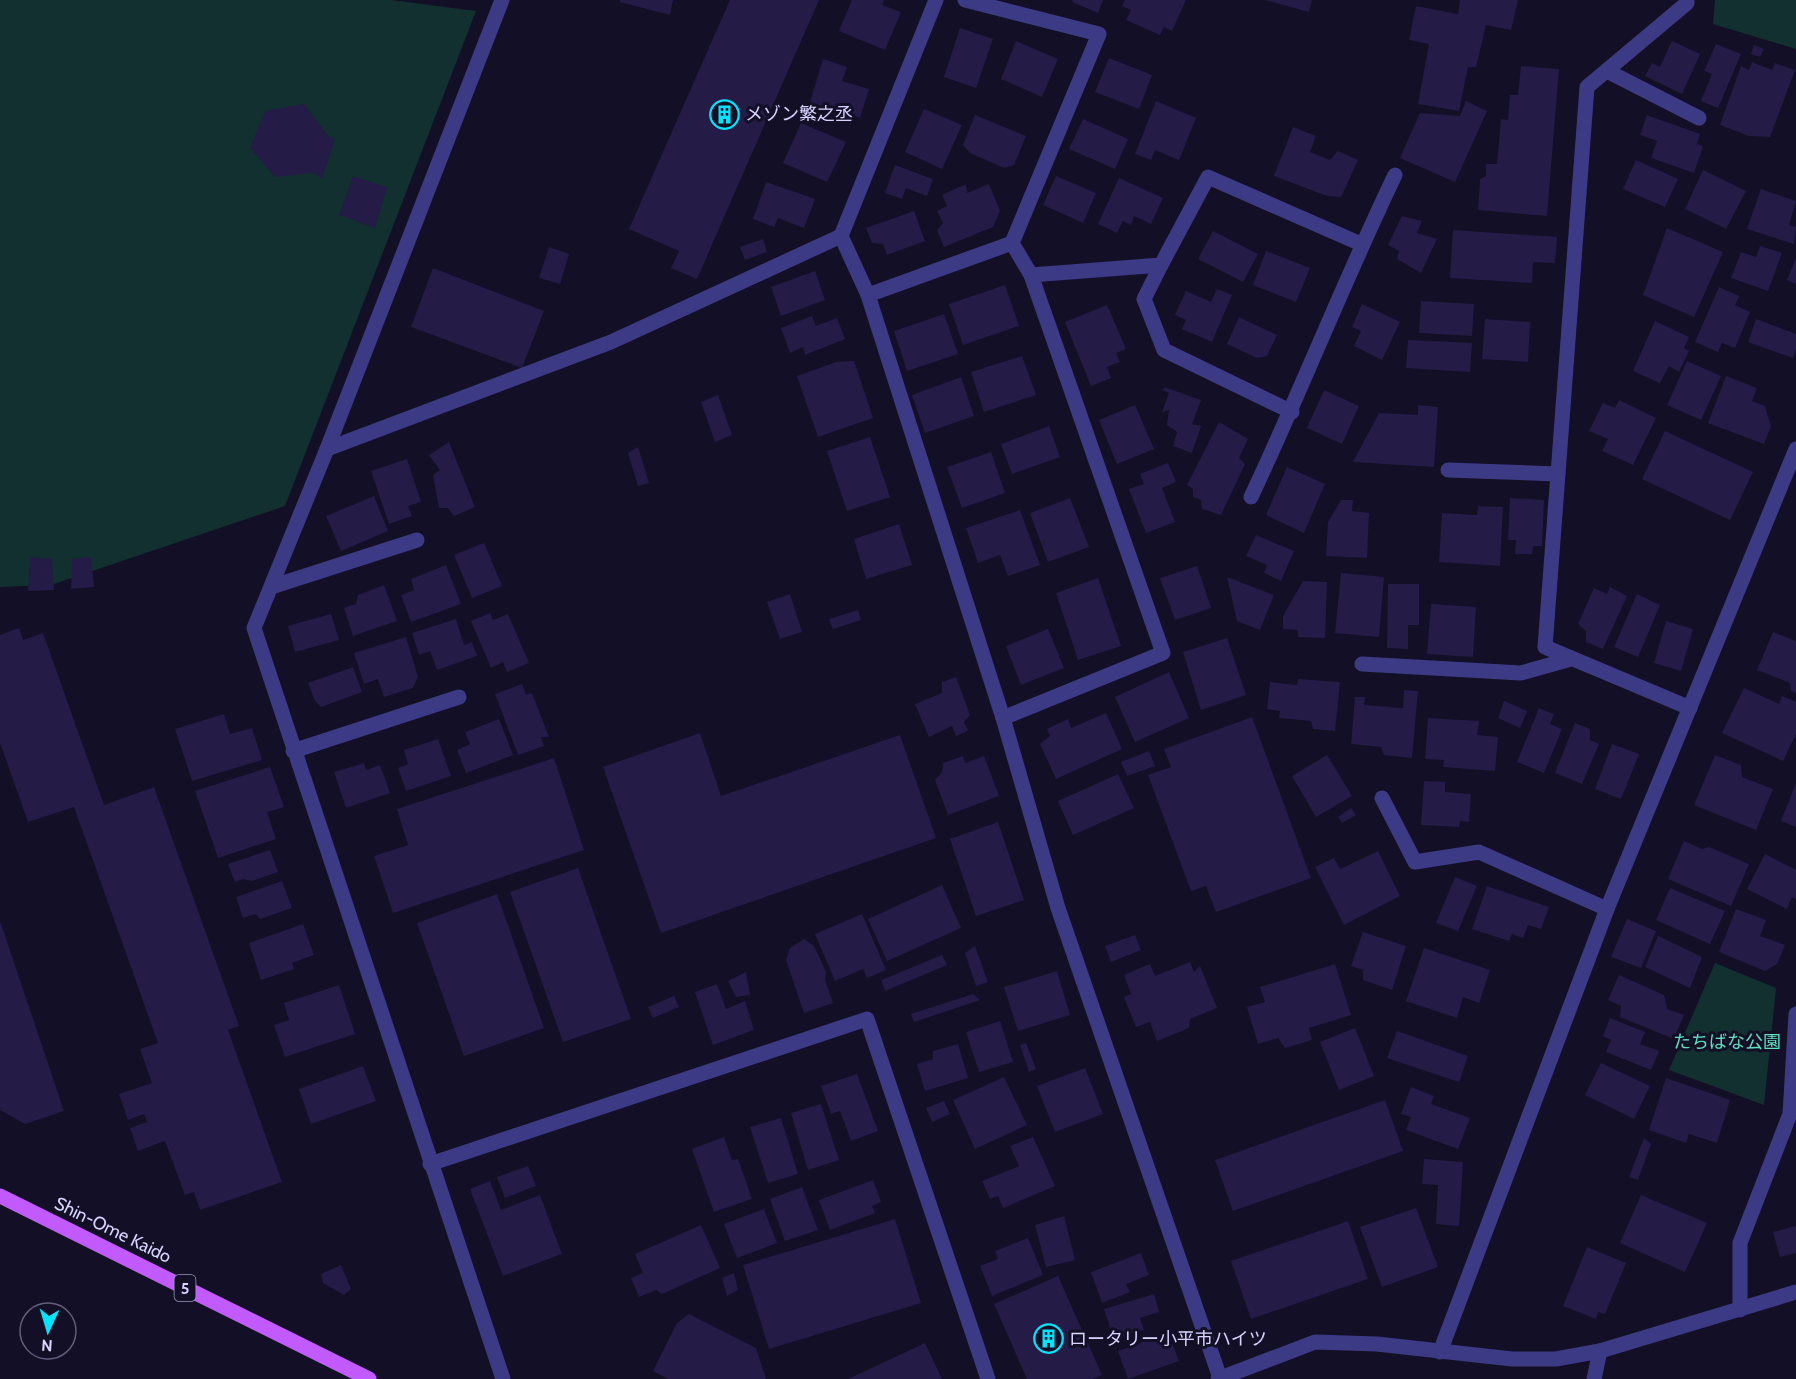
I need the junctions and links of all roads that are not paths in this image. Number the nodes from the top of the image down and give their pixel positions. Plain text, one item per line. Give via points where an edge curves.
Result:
1 (502, 0) edge
2 (936, 0) edge
3 (965, 0) edge
4 (1687, 0) edge
5 (1607, 71) junction
6 (1699, 118) dead end
7 (1395, 175) dead end
8 (841, 236) junction
9 (1011, 243) junction
10 (1361, 244) junction
11 (1161, 265) junction
12 (1031, 275) junction
13 (868, 295) junction
14 (1292, 412) junction
15 (327, 449) junction
16 (1796, 449) edge
17 (1448, 470) dead end
18 (1558, 474) junction
19 (1251, 497) dead end
20 (417, 540) dead end
21 (271, 587) junction
22 (1571, 659) junction
23 (1362, 664) dead end
24 (459, 698) dead end
25 (1690, 708) junction
26 (1003, 718) junction
27 (293, 751) junction
28 (1382, 798) dead end
29 (1607, 909) junction
30 (1796, 1014) edge
31 (430, 1164) junction
32 (0, 1196) edge
33 (1796, 1292) edge
34 (1740, 1310) junction
35 (1600, 1351) junction
36 (1440, 1352) junction
37 (1219, 1378) edge
38 (369, 1379) edge
39 (503, 1379) edge
40 (988, 1379) edge
41 (1594, 1379) edge

1 - 15 street
2 - 8 street
3 - 9 street via 1100,34
4 - 5 street
5 - 6 street
5 - 18 street via 1587,87
7 - 10 street
8 - 13 street
8 - 15 street via 611,342
9 - 12 street
9 - 13 street
10 - 11 street via 1208,177
10 - 14 street
11 - 12 street
11 - 14 street via 1144,299 1164,350
12 - 26 street via 1163,653
13 - 26 street
14 - 19 street
15 - 21 street
16 - 25 street
17 - 18 street
18 - 22 street via 1545,647
20 - 21 street
21 - 27 street via 254,628
22 - 23 street via 1521,673
22 - 25 street
24 - 27 street
25 - 29 street
26 - 37 street via 1058,908
27 - 31 street
28 - 29 street via 1415,862 1479,852
29 - 36 street
30 - 34 street via 1790,1114 1740,1243
31 - 39 street
31 - 40 street via 867,1019
32 - 38 main road, Shin-Ome Kaido / 5
33 - 34 street
34 - 35 street
35 - 36 street via 1556,1359
35 - 41 street
36 - 37 street via 1315,1342

